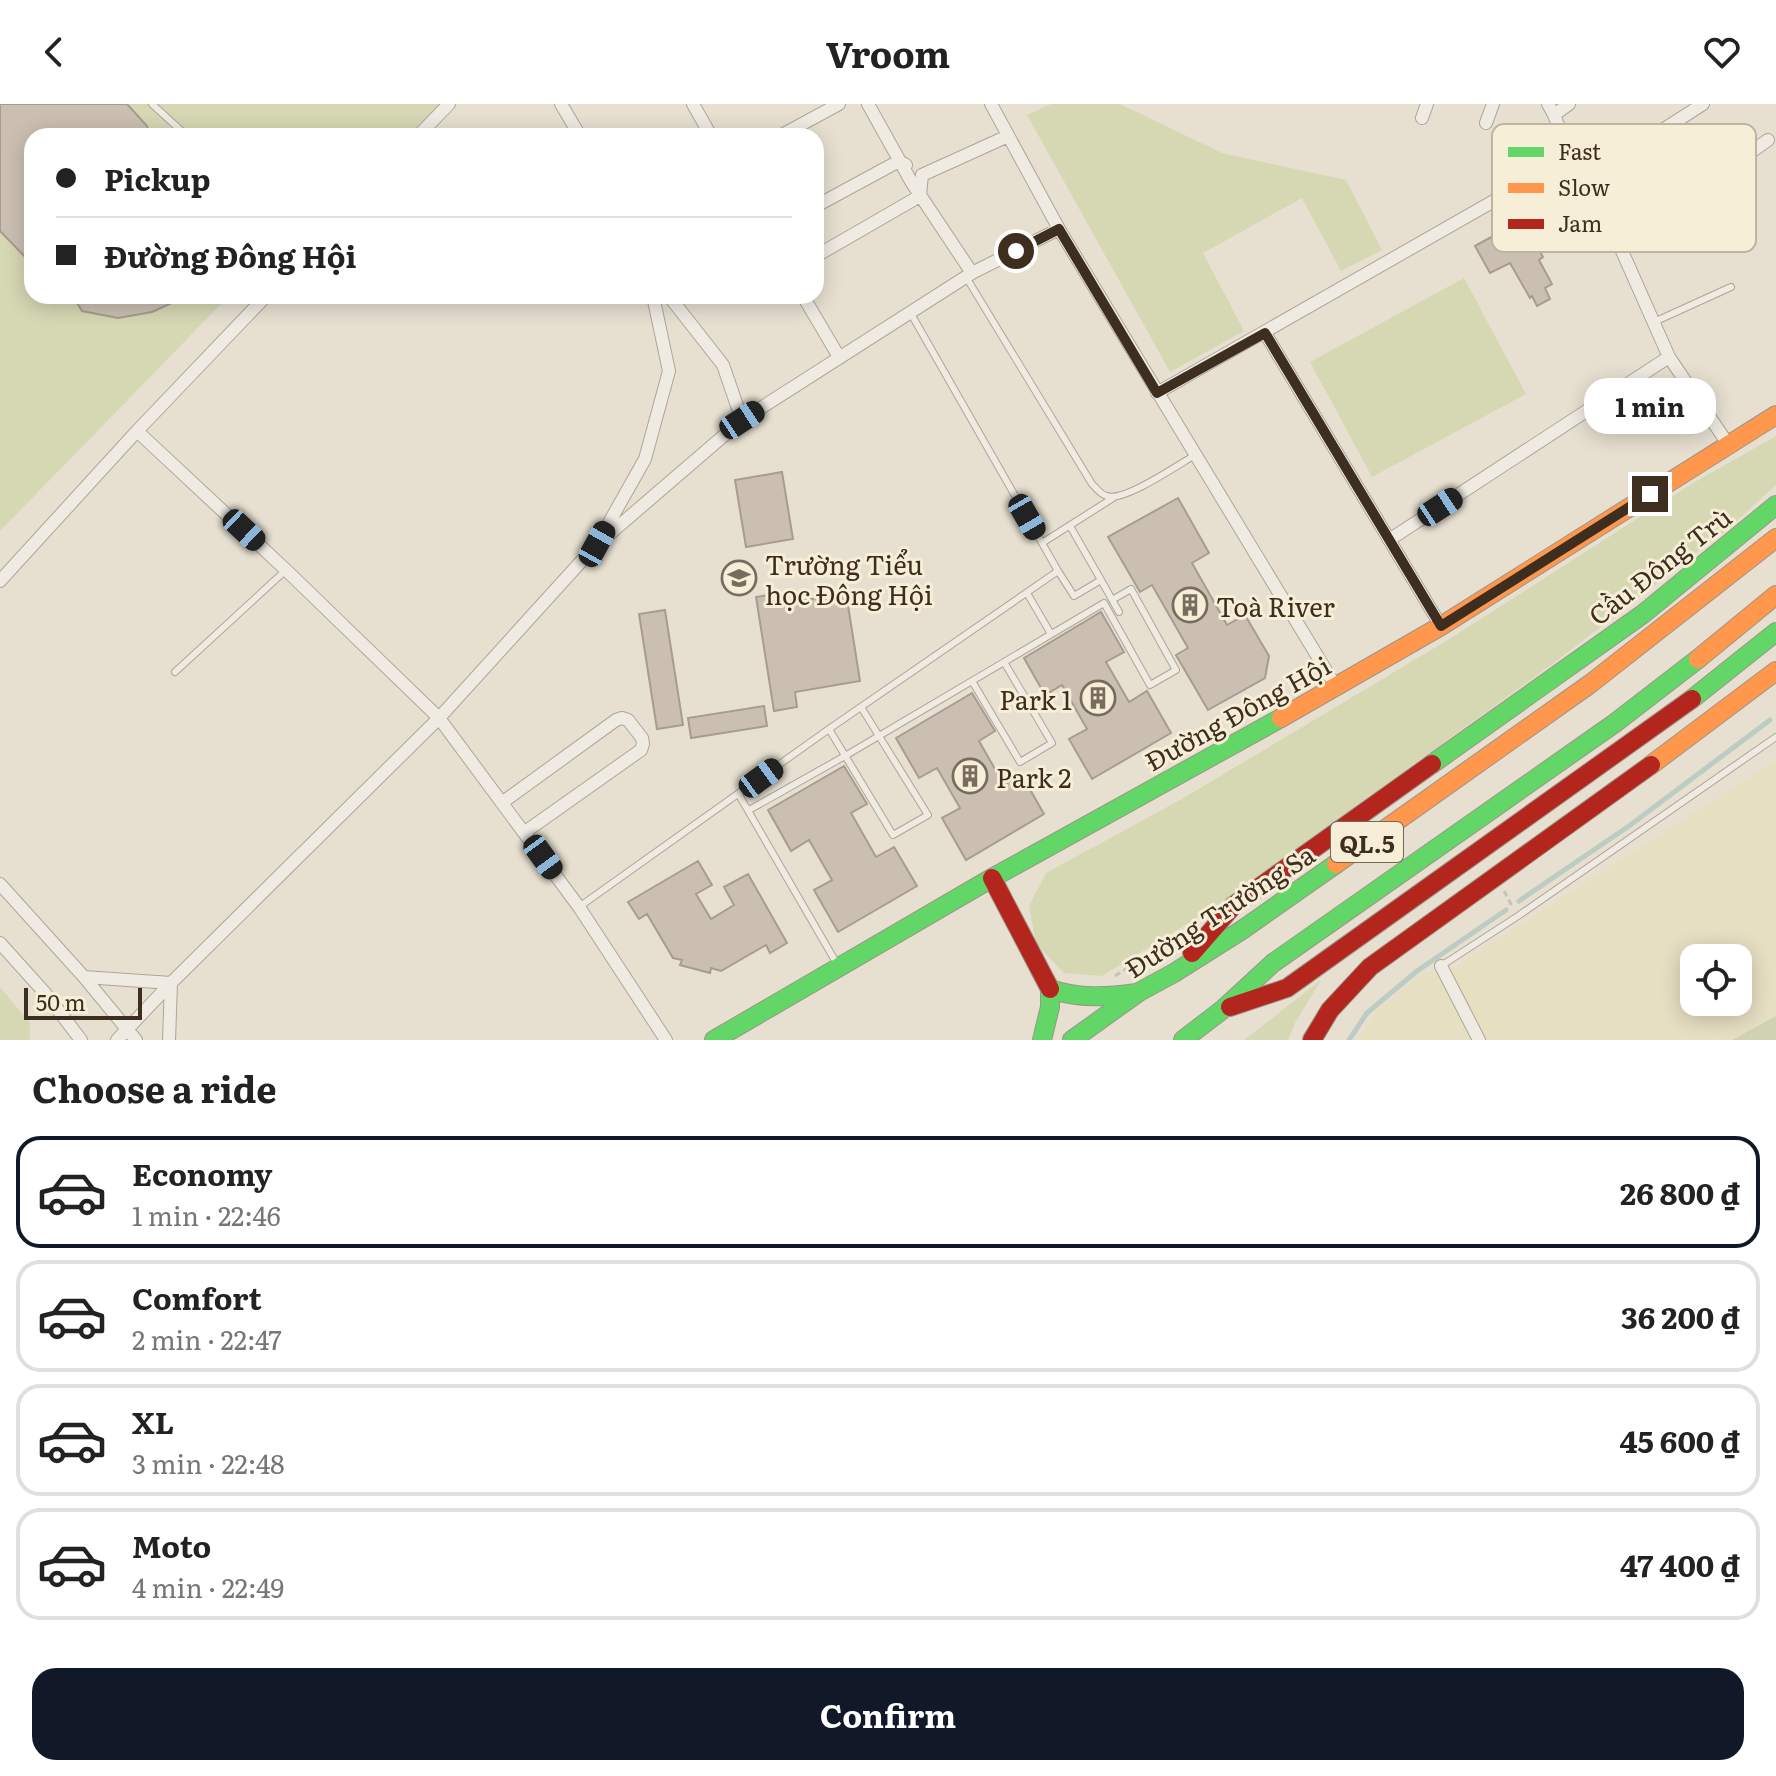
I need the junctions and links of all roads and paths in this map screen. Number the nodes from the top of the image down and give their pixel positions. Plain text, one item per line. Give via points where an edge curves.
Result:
1 (152, 104) edge
2 (449, 104) edge
3 (561, 104) edge
4 (693, 104) edge
5 (839, 104) edge
6 (868, 104) edge
7 (991, 104) edge
8 (1427, 104) edge
9 (1493, 104) edge
10 (1569, 104) edge
11 (1703, 104) edge
12 (1551, 109) edge
13 (1422, 118) dead end
14 (1486, 123) dead end
15 (1672, 124) edge
16 (178, 128) edge
17 (426, 128) edge
18 (575, 128) edge
19 (706, 128) edge
20 (795, 128) edge
21 (1008, 136) junction
22 (1768, 140) dead end
23 (1756, 148) edge
24 (899, 161) junction
25 (922, 175) junction
26 (920, 196) junction
27 (824, 202) edge
28 (1492, 202) edge
29 (1059, 229) junction
30 (824, 251) edge
31 (1622, 252) edge
32 (969, 275) junction
33 (1731, 287) dead end
34 (258, 304) edge
35 (655, 304) edge
36 (675, 304) edge
37 (808, 304) edge
38 (910, 312) junction
39 (1654, 322) junction
40 (1265, 333) junction
41 (839, 357) junction
42 (1669, 357) junction
43 (1157, 393) junction
44 (1776, 415) edge
45 (742, 420) junction
46 (137, 431) junction
47 (1728, 444) junction
48 (1196, 454) junction
49 (1115, 497) junction
50 (1776, 505) edge
51 (1070, 526) junction
52 (1776, 538) edge
53 (1389, 540) junction
54 (1042, 543) junction
55 (597, 544) junction
56 (286, 570) junction
57 (1058, 571) junction
58 (1101, 580) junction
59 (0, 581) edge
60 (1027, 593) junction
61 (1776, 595) edge
62 (1112, 600) junction
63 (1119, 612) dead end
64 (1441, 626) junction
65 (1776, 632) edge
66 (1051, 634) junction
67 (1004, 662) junction
68 (175, 672) dead end
69 (1776, 673) edge
70 (972, 681) junction
71 (1590, 684) joint
72 (1336, 687) junction
73 (861, 707) junction
74 (439, 718) junction
75 (829, 729) junction
76 (879, 735) junction
77 (1776, 737) edge
78 (845, 756) junction
79 (739, 795) junction
80 (503, 802) junction
81 (749, 810) junction
82 (525, 832) junction
83 (992, 878) junction
84 (1496, 878) junction
85 (0, 884) edge
86 (579, 907) junction
87 (1518, 916) junction
88 (0, 943) edge
89 (1441, 966) joint
90 (838, 967) junction
91 (1174, 973) junction
92 (84, 977) junction
93 (171, 983) junction
94 (1050, 989) junction
95 (1139, 992) junction
96 (1222, 1010) junction
97 (127, 1028) junction
98 (81, 1040) edge
99 (117, 1040) edge
100 (136, 1040) edge
101 (169, 1040) edge
102 (666, 1040) edge
103 (714, 1040) edge
104 (1042, 1040) edge
105 (1072, 1040) edge
106 (1183, 1040) edge
107 (1197, 1040) edge
108 (1312, 1040) edge
109 (1479, 1040) edge

1 - 16 lane
2 - 17 street
3 - 18 street
4 - 19 street
5 - 20 street
6 - 24 street
7 - 21 street
8 - 13 street
9 - 14 street
10 - 12 street
11 - 15 street
21 - 25 street
21 - 29 street
22 - 23 street
24 - 25 street
24 - 26 street
24 - 27 street
25 - 26 street
26 - 30 street
26 - 32 street
28 - 40 street
29 - 32 street
29 - 43 street
31 - 39 street
32 - 38 street
32 - 49 lane via 1092,484 1105,496
33 - 39 lane
34 - 46 street
35 - 55 street via 669,371 645,459
36 - 45 street via 723,365
37 - 41 street
38 - 41 street
38 - 54 lane
39 - 42 street
40 - 43 street
40 - 53 street
41 - 45 street
42 - 47 street
42 - 53 street
43 - 48 street
44 - 47 main road, Đường Đông Hội
45 - 55 street
46 - 56 street
46 - 59 street
47 - 64 main road, Đường Đông Hội
48 - 49 lane
48 - 72 street
49 - 51 lane
50 - 91 main road, Cầu Đông Trù via 1643,614 1233,906
51 - 54 lane
51 - 58 lane
52 - 71 main road, Cầu Đông Trù / QL.5
53 - 64 street
54 - 57 lane
55 - 74 street
56 - 68 lane
56 - 74 street
57 - 58 lane via 1074,596
57 - 60 lane
58 - 62 lane
60 - 66 lane
60 - 73 lane
61 - 96 main road, QL.5 via 1615,723 1273,963
62 - 63 lane
62 - 66 lane via 1131,589 1176,670 1150,685 1104,603
64 - 72 main road, Đường Đông Hội
65 - 96 main road via 1690,701 1287,988
66 - 67 lane
67 - 70 lane
67 - 70 lane via 1052,743 1020,762
69 - 84 main road
70 - 76 lane
71 - 91 main road, Đường Trường Sa / QL.5
72 - 83 main road, Đường Đông Hội
73 - 75 lane
73 - 76 lane
74 - 80 street
74 - 93 street
75 - 78 lane
75 - 79 lane
76 - 78 lane
76 - 78 lane via 928,815 893,835
77 - 87 lane
78 - 81 lane
79 - 81 lane
79 - 86 lane
80 - 82 street
80 - 82 street via 616,720 628,720 642,738 641,750
81 - 90 lane
82 - 86 street
83 - 90 main road, Đường Đông Hội
83 - 94 main road
84 - 87 path
84 - 108 main road via 1370,967 1340,996
85 - 92 street
86 - 102 street
87 - 89 lane
88 - 98 street
89 - 109 street
90 - 103 main road, Đường Đông Hội
91 - 95 main road, Đường Trường Sa / QL.5
92 - 93 street
92 - 97 street
93 - 97 street
93 - 101 street
94 - 95 main road via 1083,998
94 - 104 main road
95 - 105 main road, Đường Trường Sa / QL.5
96 - 106 main road, QL.5
96 - 107 main road
97 - 99 street
97 - 100 street

